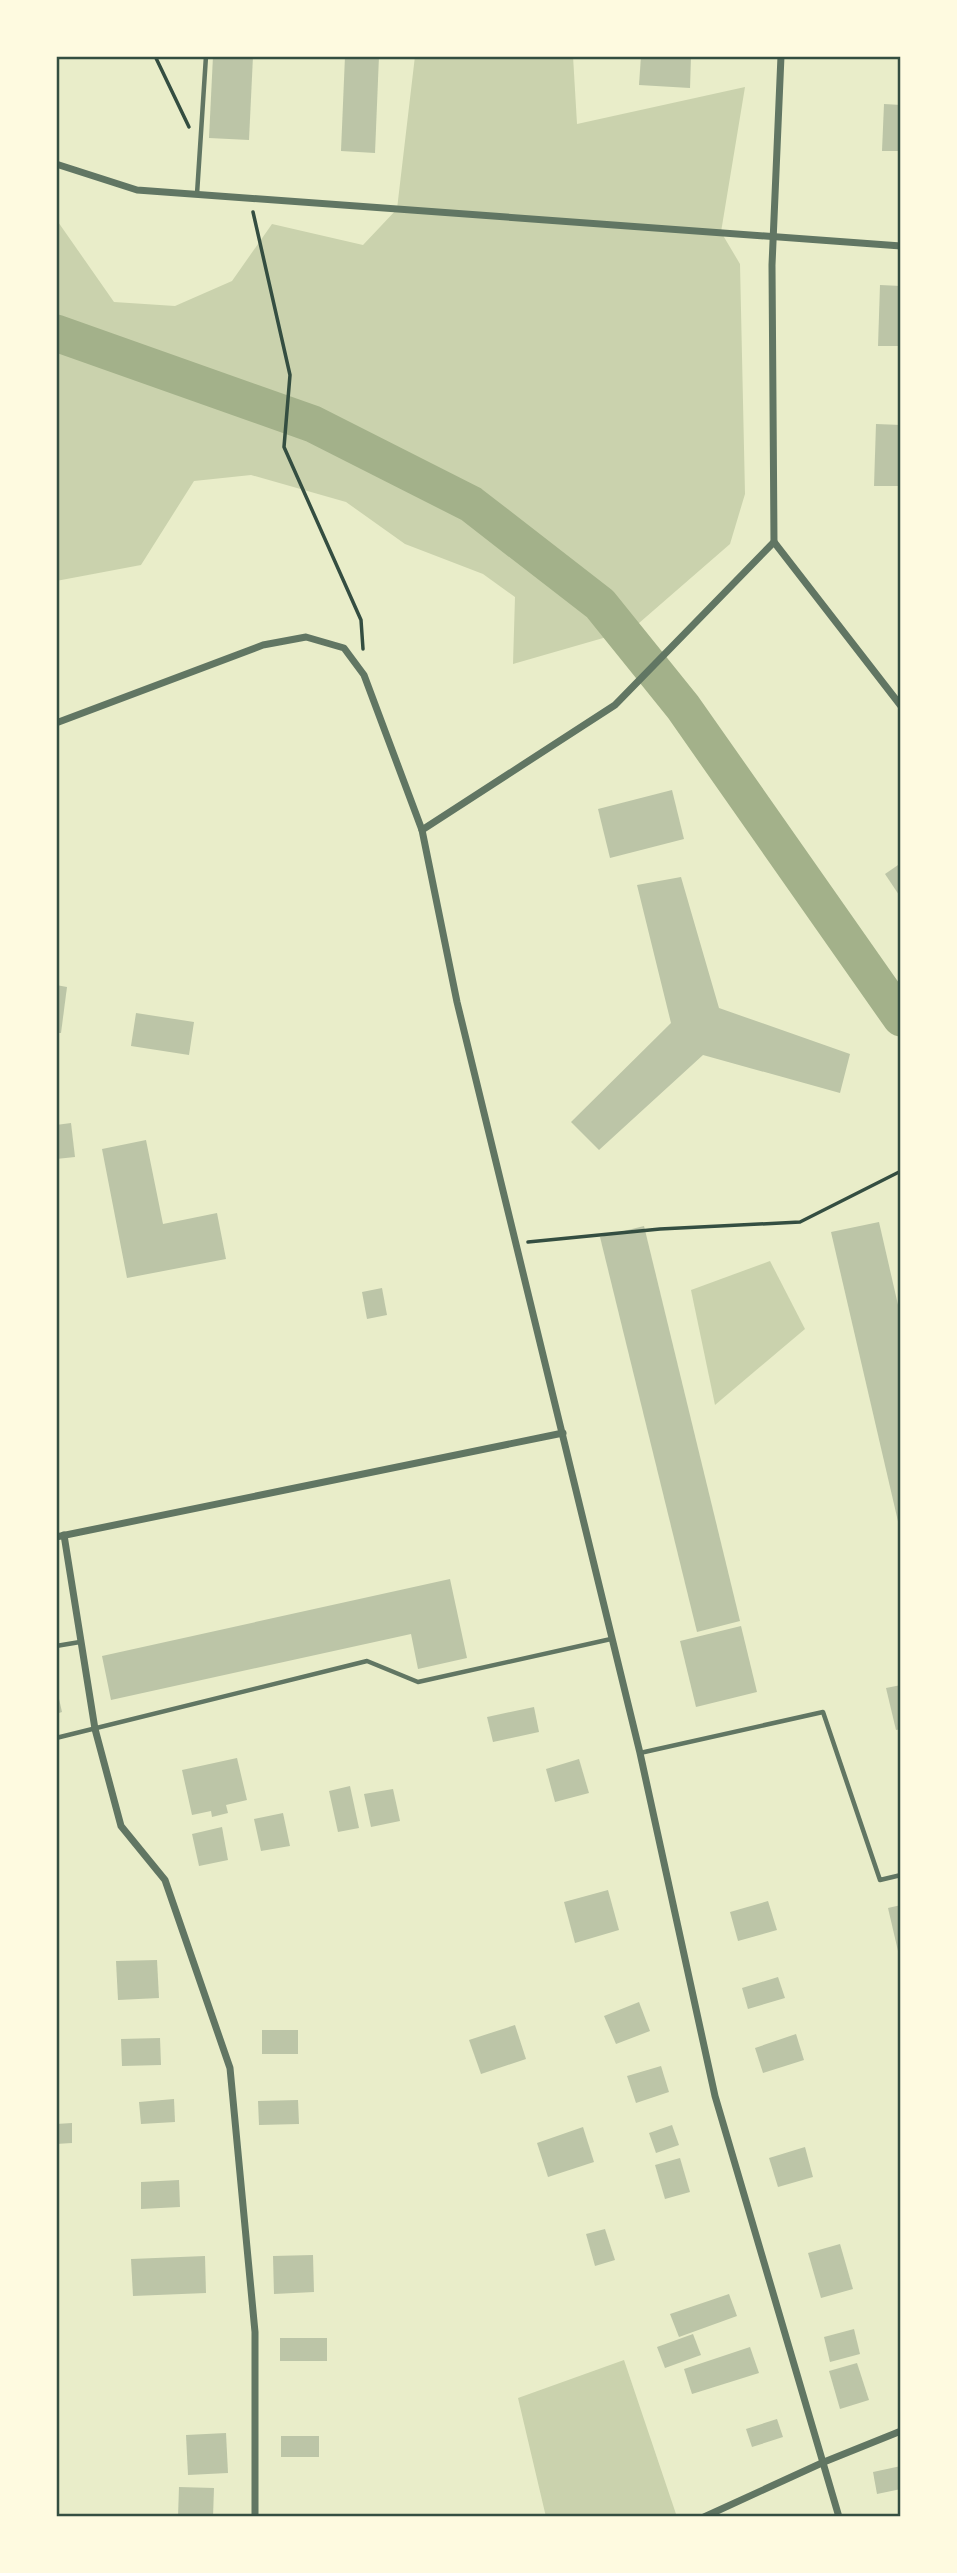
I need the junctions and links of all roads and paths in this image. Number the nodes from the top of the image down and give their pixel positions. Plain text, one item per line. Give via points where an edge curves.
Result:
1 (155, 56) edge
2 (206, 56) edge
3 (781, 56) edge
4 (200, 149) junction
5 (56, 164) edge
6 (197, 194) junction
7 (249, 196) junction
8 (773, 237) junction
9 (901, 246) edge
10 (774, 542) junction
11 (364, 675) junction
12 (901, 706) edge
13 (56, 723) edge
14 (422, 830) junction
15 (901, 1171) edge
16 (516, 1243) junction
17 (563, 1433) junction
18 (60, 1536) edge
19 (611, 1639) junction
20 (80, 1642) junction
21 (56, 1646) edge
22 (95, 1729) junction
23 (56, 1738) edge
24 (640, 1753) junction
25 (901, 1875) edge
26 (901, 2431) edge
27 (824, 2462) junction
28 (255, 2517) edge
29 (704, 2517) edge
30 (839, 2517) edge

1 - 4 path
2 - 4 lane
3 - 8 street
4 - 6 lane
5 - 6 street via 137,190
6 - 7 street
7 - 8 street
7 - 11 path via 290,375 284,447 360,620
8 - 9 street
8 - 10 street
10 - 12 street
10 - 14 street via 615,705
11 - 13 street via 344,648 306,637 263,645
11 - 14 street
14 - 16 street via 457,1002
15 - 16 path via 800,1222
16 - 17 street
17 - 18 street
17 - 19 street
18 - 20 street
19 - 22 lane via 418,1682 367,1661
19 - 24 street
20 - 21 lane
20 - 22 street
22 - 23 lane
22 - 28 street via 121,1826 165,1880 230,2068 255,2332
24 - 25 lane via 823,1712 880,1880
24 - 27 street via 715,2096
26 - 27 street
27 - 29 street
27 - 30 street

